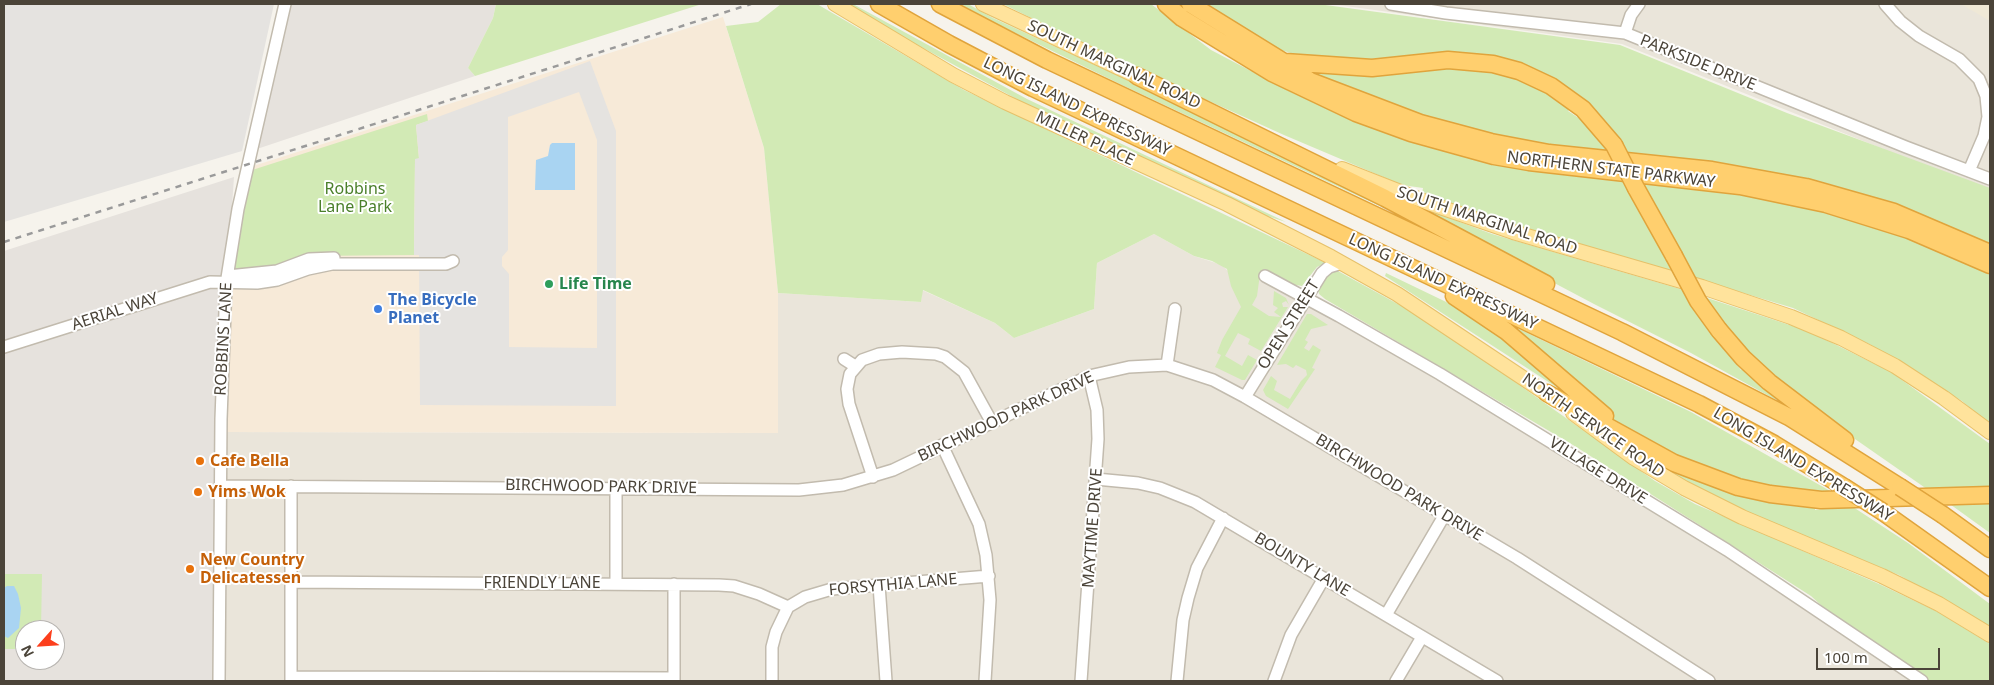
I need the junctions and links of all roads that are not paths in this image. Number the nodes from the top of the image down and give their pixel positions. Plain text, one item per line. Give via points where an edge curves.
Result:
1 (285, 4) edge
2 (835, 4) edge
3 (878, 4) edge
4 (940, 4) edge
5 (983, 4) edge
6 (1166, 4) edge
7 (1190, 4) edge
8 (1391, 4) edge
9 (1639, 4) edge
10 (1885, 4) edge
11 (1625, 33) junction
12 (1284, 62) junction
13 (1137, 76) junction
14 (1969, 171) junction
15 (1990, 179) edge
16 (1363, 244) junction
17 (1990, 252) edge
18 (1342, 263) junction
19 (1990, 265) edge
20 (1265, 276) dead end
21 (227, 280) junction
22 (1305, 298) junction
23 (1174, 310) dead end
24 (1622, 332) junction
25 (4, 347) edge
26 (844, 359) dead end
27 (1166, 365) junction
28 (855, 366) junction
29 (1090, 376) junction
30 (1547, 393) junction
31 (1245, 397) junction
32 (991, 421) junction
33 (1990, 432) edge
34 (1631, 438) junction
35 (942, 445) junction
36 (1864, 458) junction
37 (873, 477) junction
38 (1096, 479) junction
39 (221, 486) junction
40 (291, 486) junction
41 (616, 487) junction
42 (1990, 495) edge
43 (1444, 516) junction
44 (1223, 518) junction
45 (1990, 549) edge
46 (989, 576) junction
47 (1324, 578) junction
48 (292, 582) junction
49 (616, 584) junction
50 (674, 584) junction
51 (879, 585) junction
52 (1990, 588) edge
53 (788, 607) junction
54 (1386, 615) junction
55 (1990, 635) edge
56 (1422, 636) junction
57 (291, 679) edge
58 (674, 680) edge
59 (219, 681) edge
60 (772, 681) edge
61 (886, 681) edge
62 (985, 681) edge
63 (1082, 681) edge
64 (1177, 681) edge
65 (1274, 681) edge
66 (1396, 681) edge
67 (1497, 681) edge
68 (1709, 681) edge
69 (1922, 681) edge

1 - 21 street, ROBBINS LANE via 238,209
2 - 18 main road, MILLER PLACE via 1005,102 1227,204
3 - 16 highway, LONG ISLAND EXPRESSWAY via 1033,88
4 - 24 highway, LONG ISLAND EXPRESSWAY via 1055,64
5 - 13 main road, SOUTH MARGINAL ROAD
6 - 19 highway, NORTHERN STATE PARKWAY via 1190,23 1272,73 1356,113 1419,136 1530,162 1740,186 1798,197 1910,230
7 - 12 highway, NORTHERN STATE PARKWAY
8 - 11 street, PARKSIDE DRIVE
9 - 11 street
10 - 14 street via 1900,21 1959,59 1979,79 1986,96 1988,118
11 - 14 street, PARKSIDE DRIVE
12 - 17 highway, NORTHERN STATE PARKWAY via 1310,81 1420,123 1549,153 1712,170 1806,186 1894,212
12 - 36 highway, bridge via 1372,68 1448,60 1493,64 1519,71 1551,86 1583,109 1614,145 1698,300 1719,330 1769,382
13 - 24 highway via 1385,198 1599,313
13 - 33 main road, SOUTH MARGINAL ROAD via 1358,176 1432,204 1792,317 1895,366
14 - 15 street, PARKSIDE DRIVE
16 - 34 highway via 1499,326
16 - 52 highway, LONG ISLAND EXPRESSWAY, bridge via 1699,404 1774,444 1883,512
18 - 22 street, OPEN STREET via 1322,273
18 - 30 main road, NORTH SERVICE ROAD via 1397,294
20 - 22 street, VILLAGE DRIVE
21 - 21 street via 277,280 332,264 446,264 453,261 446,258 309,259 277,271
21 - 25 street, AERIAL WAY via 160,296
21 - 39 street, ROBBINS LANE via 220,419
22 - 31 street, OPEN STREET
22 - 69 street, VILLAGE DRIVE via 1440,374 1718,545
23 - 27 street
24 - 36 highway, LONG ISLAND EXPRESSWAY
26 - 28 street
27 - 29 street, BIRCHWOOD PARK DRIVE via 1129,367
27 - 31 street, BIRCHWOOD PARK DRIVE via 1213,380
28 - 32 street via 879,354 919,352 945,358 964,372
28 - 37 street via 847,389 849,404
29 - 32 street, BIRCHWOOD PARK DRIVE
29 - 38 street, MAYTIME DRIVE via 1096,410
30 - 34 highway
30 - 55 main road, NORTH SERVICE ROAD via 1634,458 1684,488 1742,517 1882,576 1939,604
31 - 43 street, BIRCHWOOD PARK DRIVE
32 - 35 street, BIRCHWOOD PARK DRIVE
34 - 42 highway via 1674,463 1718,481 1770,494 1821,500
35 - 37 street, BIRCHWOOD PARK DRIVE
35 - 46 street via 979,524
36 - 45 highway, LONG ISLAND EXPRESSWAY, bridge
37 - 41 street, BIRCHWOOD PARK DRIVE via 843,485 800,490
38 - 44 street, BOUNTY LANE via 1160,488 1196,502
38 - 63 street, MAYTIME DRIVE
39 - 40 street, BIRCHWOOD PARK DRIVE
39 - 59 street, ROBBINS LANE
40 - 41 street, BIRCHWOOD PARK DRIVE
40 - 48 street
41 - 49 street
43 - 54 street
43 - 68 street, BIRCHWOOD PARK DRIVE
44 - 47 street, BOUNTY LANE
44 - 64 street via 1197,568 1188,598
46 - 51 street, FORSYTHIA LANE
46 - 62 street
47 - 54 street, BOUNTY LANE
47 - 65 street via 1291,635
48 - 49 street, FRIENDLY LANE
48 - 57 street
49 - 50 street, FRIENDLY LANE
50 - 53 street, FRIENDLY LANE via 734,586
50 - 58 street
51 - 53 street, FORSYTHIA LANE via 821,591
51 - 61 street
53 - 60 street via 772,647
54 - 56 street, BOUNTY LANE
56 - 66 street
56 - 67 street, BOUNTY LANE
57 - 58 street

